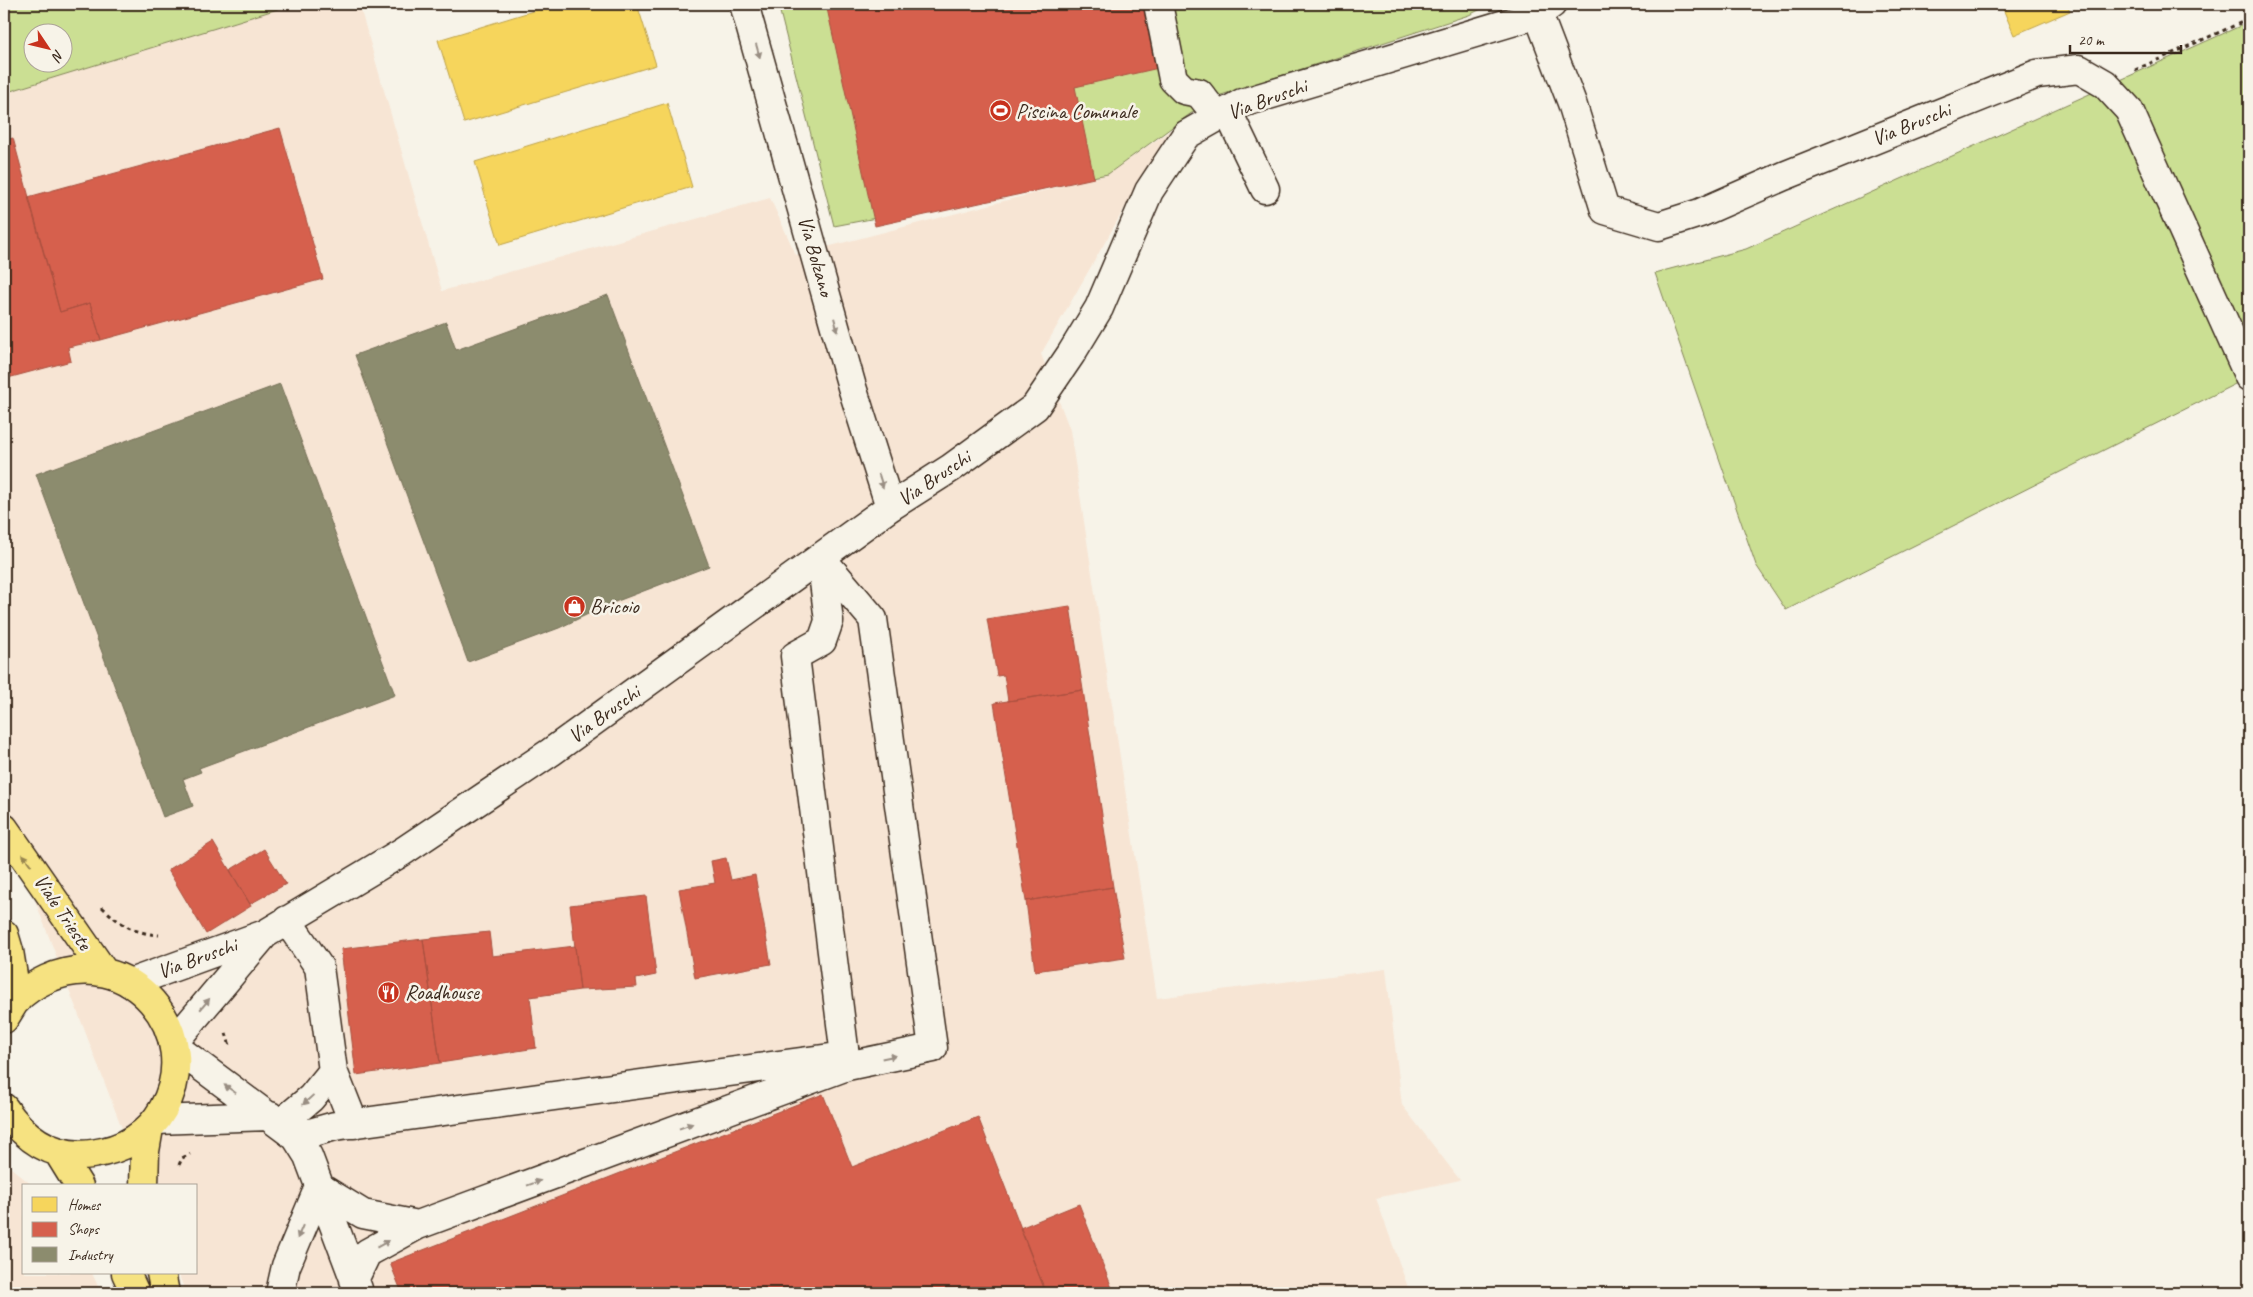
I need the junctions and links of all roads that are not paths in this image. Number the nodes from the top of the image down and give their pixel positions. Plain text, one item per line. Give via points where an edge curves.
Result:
1 (744, 4) edge
2 (1158, 4) edge
3 (1545, 9) edge
4 (1223, 114) junction
5 (1265, 189) dead end
6 (2249, 377) edge
7 (890, 507) junction
8 (821, 558) junction
9 (4, 828) edge
10 (276, 927) junction
11 (4, 934) edge
12 (104, 972) junction
13 (130, 983) junction
14 (10, 1010) edge
15 (174, 1044) junction
16 (846, 1061) junction
17 (332, 1072) junction
18 (8, 1118) edge
19 (153, 1124) junction
20 (354, 1124) junction
21 (282, 1125) junction
22 (58, 1152) junction
23 (78, 1184) edge
24 (144, 1184) edge
25 (319, 1186) junction
26 (418, 1224) junction
27 (126, 1274) edge
28 (161, 1274) edge
29 (357, 1287) edge
30 (136, 1293) edge
31 (165, 1293) edge
32 (280, 1293) edge

1 -> 7 street, Via Bolzano via 852,387
2 - 4 street via 1173,79 1184,90 1199,93
3 - 4 street, Via Bruschi via 1242,103
3 - 6 street, Via Bruschi via 1605,210 1659,226 1700,213 2037,74 2079,69 2105,84 2129,110
4 - 5 street
4 - 7 street, Via Bruschi via 1186,135 1149,191 1099,308 1035,407 951,468
7 - 8 street, Via Bruschi
8 - 10 street, Via Bruschi via 551,752 402,852
8 - 16 street via 829,621 822,642 795,656
16 -> 8 street via 933,1048 873,619
12 -> 9 main road, Viale Trieste
10 - 13 street, Via Bruschi
15 -> 10 street, Via Bruschi
10 - 17 street via 320,967
11 - 14 main road via 9,951
12 - 13 main road
12 - 14 main road via 57,975 35,985
13 - 15 main road via 158,1007
15 - 19 main road via 176,1072 169,1098
21 -> 15 street via 197,1065
16 - 20 street
26 -> 16 street
17 - 20 street
17 -> 21 street via 311,1098
18 - 22 main road via 35,1142
19 - 21 street
19 - 22 main road via 130,1143 107,1152 82,1155
19 - 24 main road via 145,1151
20 - 21 street
21 - 25 street via 308,1156
22 - 23 main road
25 - 26 street via 363,1214
25 - 29 street
25 -> 32 street via 286,1266
29 -> 26 street via 367,1253
27 - 30 main road
28 - 31 main road

